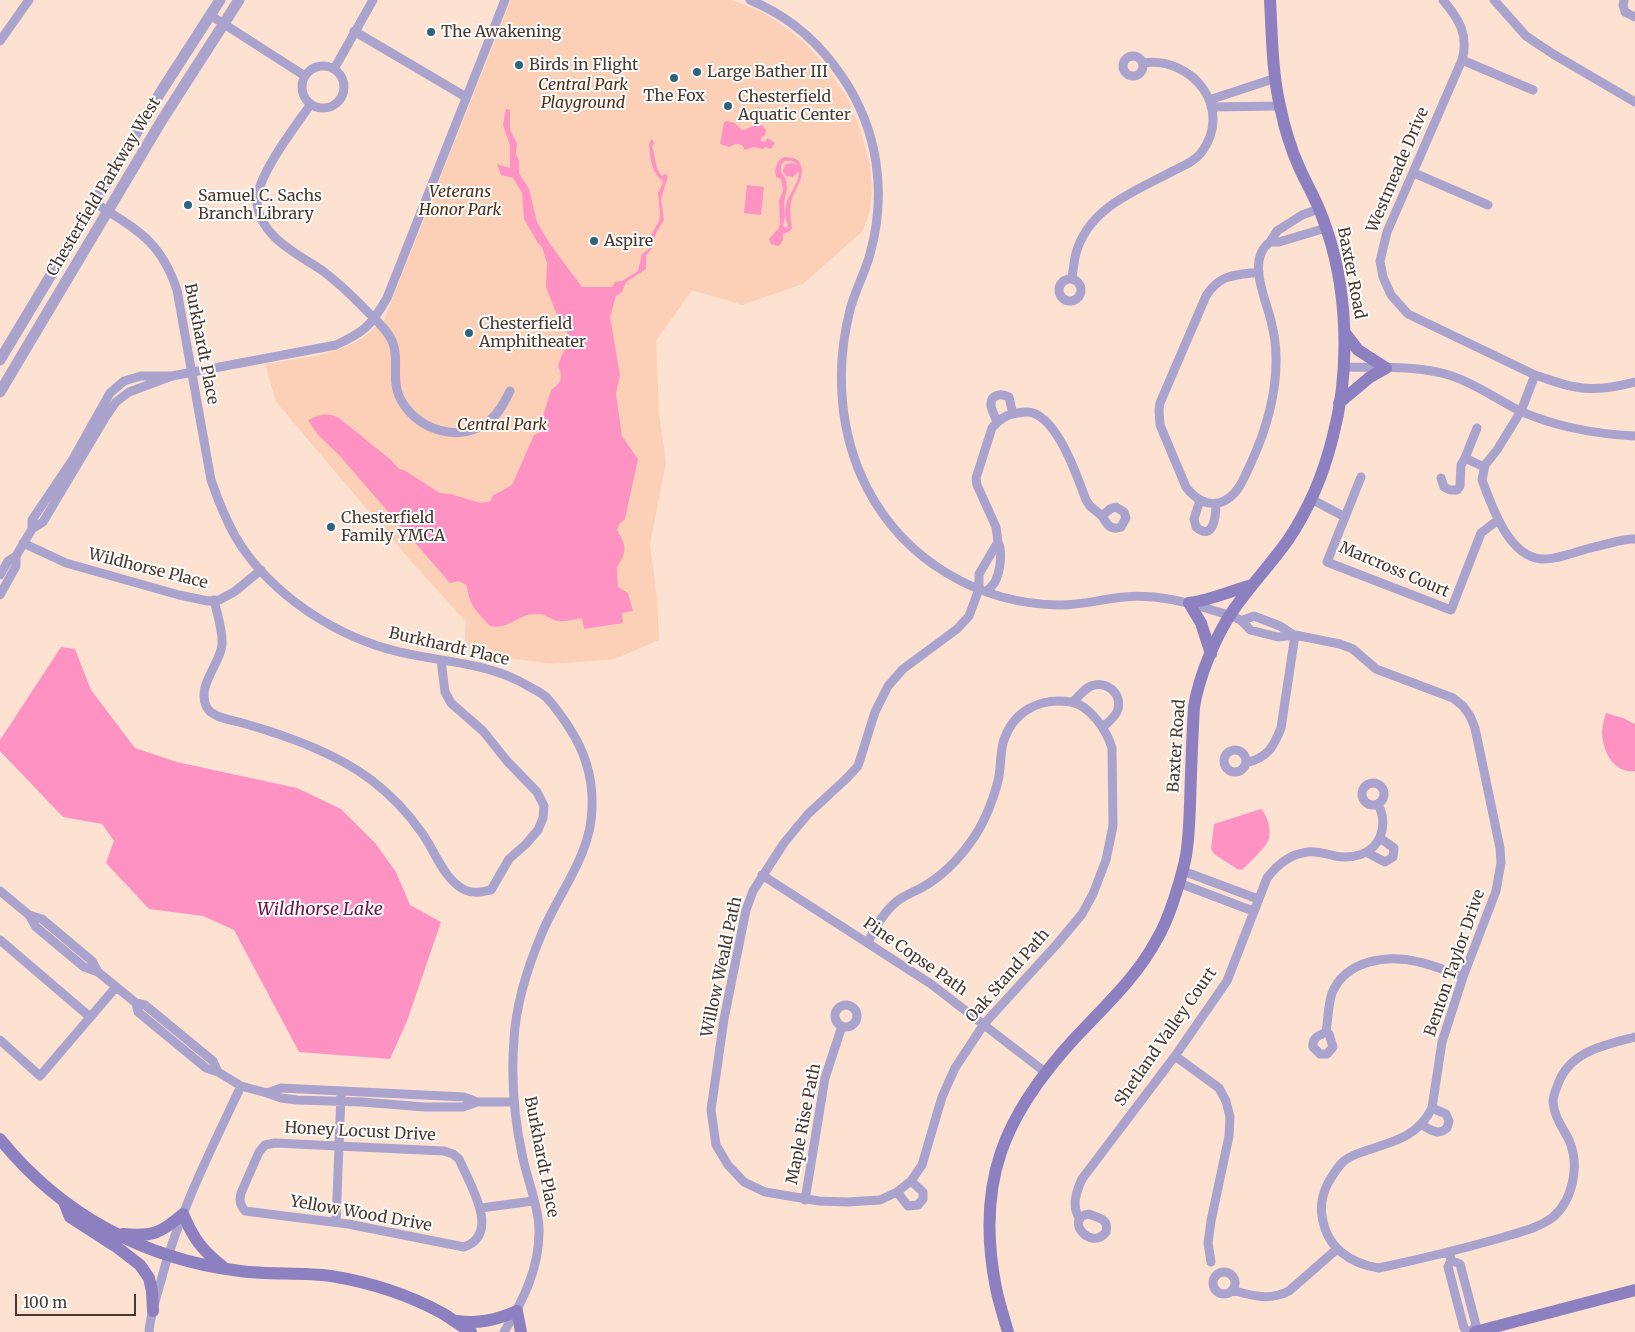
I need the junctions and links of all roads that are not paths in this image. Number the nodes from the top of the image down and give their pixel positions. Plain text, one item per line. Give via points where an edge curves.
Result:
1 (29, 0) edge
2 (220, 0) edge
3 (239, 0) edge
4 (373, 0) edge
5 (505, 0) edge
6 (750, 0) edge
7 (1270, 0) edge
8 (1443, 0) edge
9 (1494, 0) edge
10 (1624, 0) edge
11 (210, 15) junction
12 (1635, 17) edge
13 (224, 24) junction
14 (354, 31) junction
15 (0, 41) edge
16 (1462, 60) junction
17 (1143, 63) dead end
18 (334, 69) junction
19 (305, 76) junction
20 (1276, 78) junction
21 (1533, 90) dead end
22 (466, 97) junction
23 (1635, 102) edge
24 (1210, 103) junction
25 (312, 104) junction
26 (1280, 106) junction
27 (1414, 173) junction
28 (95, 203) junction
29 (1488, 205) dead end
30 (1319, 209) junction
31 (108, 212) junction
32 (1326, 228) junction
33 (1270, 242) junction
34 (1259, 272) junction
35 (1072, 279) dead end
36 (374, 319) junction
37 (1345, 333) junction
38 (0, 360) edge
39 (1343, 367) junction
40 (1386, 368) junction
41 (192, 372) junction
42 (1535, 375) junction
43 (1635, 382) edge
44 (510, 391) dead end
45 (0, 392) edge
46 (1339, 403) junction
47 (1521, 411) junction
48 (1013, 414) junction
49 (997, 421) junction
50 (1477, 428) dead end
51 (1635, 436) edge
52 (1465, 458) junction
53 (1484, 467) junction
54 (1361, 477) dead end
55 (1441, 478) dead end
56 (1311, 499) junction
57 (1200, 500) junction
58 (1216, 504) junction
59 (1102, 516) dead end
60 (1345, 517) junction
61 (1498, 520) junction
62 (1635, 539) edge
63 (998, 542) junction
64 (23, 543) junction
65 (16, 556) junction
66 (261, 570) junction
67 (0, 575) edge
68 (1252, 585) junction
69 (983, 590) junction
70 (0, 595) edge
71 (214, 600) junction
72 (1189, 603) junction
73 (1230, 615) junction
74 (1243, 620) junction
75 (1295, 635) junction
76 (1211, 654) junction
77 (441, 660) junction
78 (1073, 702) junction
79 (1102, 727) junction
80 (1246, 763) dead end
81 (1378, 804) dead end
82 (1380, 838) junction
83 (1368, 853) junction
84 (762, 875) junction
85 (1181, 877) junction
86 (0, 891) edge
87 (1258, 899) junction
88 (1253, 911) junction
89 (0, 940) edge
90 (868, 942) junction
91 (1463, 977) junction
92 (116, 987) junction
93 (90, 1017) junction
94 (984, 1024) junction
95 (842, 1026) dead end
96 (1326, 1032) dead end
97 (1635, 1037) edge
98 (0, 1040) edge
99 (1175, 1056) junction
100 (1045, 1072) junction
101 (241, 1086) junction
102 (341, 1091) junction
103 (268, 1093) junction
104 (341, 1101) junction
105 (477, 1102) junction
106 (513, 1102) junction
107 (1432, 1108) junction
108 (1422, 1125) junction
109 (0, 1139) edge
110 (340, 1146) junction
111 (911, 1181) junction
112 (897, 1192) junction
113 (805, 1200) junction
114 (533, 1201) junction
115 (64, 1202) junction
116 (240, 1205) joint
117 (481, 1208) junction
118 (183, 1214) junction
119 (1080, 1219) dead end
120 (336, 1222) junction
121 (113, 1233) junction
122 (1336, 1249) junction
123 (168, 1255) junction
124 (1450, 1256) junction
125 (1214, 1267) junction
126 (224, 1268) junction
127 (1232, 1290) junction
128 (1635, 1290) edge
129 (153, 1311) junction
130 (517, 1311) junction
131 (452, 1320) junction
132 (149, 1332) edge
133 (470, 1332) edge
134 (504, 1332) edge
135 (521, 1332) edge
136 (1008, 1332) edge
137 (1470, 1332) edge
138 (1475, 1332) edge

1 - 15 street
2 - 11 street, Chesterfield Parkway West
3 - 13 street, Chesterfield Parkway West
4 - 14 street
5 - 22 street
6 - 69 street, Benton Taylor Drive via 799,28 837,69 856,98 875,153 878,184 875,233 850,309 840,380 847,437 863,480 876,506 893,528 931,563 950,576
7 - 20 main road, Baxter Road
8 - 16 street, Westmeade Drive via 1463,30 1465,47
9 - 23 street via 1526,36
10 - 12 street via 1625,12
11 - 13 street
11 - 28 street, Chesterfield Parkway West
13 - 19 street
13 - 31 street, Chesterfield Parkway West
14 - 18 street
14 - 22 street
16 - 21 street
16 - 27 street, Westmeade Drive
17 - 24 street via 1156,62 1183,70 1199,82
18 - 19 street via 315,67
18 - 25 street via 343,79 340,100 328,108
19 - 25 street via 302,89
20 - 24 street
20 - 26 main road, Baxter Road
22 - 36 street via 387,298
24 - 26 street
24 - 35 street via 1211,130 1200,154 1191,162 1114,202 1101,213 1076,252
25 - 36 street via 262,181 257,202 259,214 264,225 290,250 324,272
26 - 30 main road, Baxter Road via 1298,165
27 - 29 street
27 - 42 street, Westmeade Drive via 1382,247 1380,261 1391,295 1408,314
28 - 31 street, Burkhardt Place
28 - 38 street, Chesterfield Parkway West
30 - 32 main road, Baxter Road
30 - 33 street via 1302,215 1277,231
31 - 41 street, Burkhardt Place via 150,241 165,260 177,290
31 - 45 street, Chesterfield Parkway West
32 - 33 street
32 - 37 main road, Baxter Road via 1338,276
33 - 34 street via 1260,259
34 - 57 street via 1232,275 1212,286 1160,403 1160,425 1186,487
34 - 58 street via 1275,338 1272,406 1260,444 1239,487 1233,496
36 - 41 street via 358,335 336,346
36 - 44 street via 393,342 396,357 394,382 406,409 434,429 451,433 479,428 503,405
37 - 39 main road, Baxter Road
37 - 40 main road via 1358,350
39 - 40 street
39 - 46 main road, Baxter Road
40 - 46 main road
40 - 47 street via 1418,368 1449,375 1477,386
41 - 64 street via 141,376 124,381 110,392 73,459 32,520 32,529
41 - 66 street, Burkhardt Place via 211,480 220,507 236,537
42 - 43 street, Westmeade Drive via 1585,389
42 - 47 street
46 - 56 main road, Baxter Road via 1327,458
47 - 51 street via 1566,427
47 - 53 street
48 - 49 street
48 - 49 street via 1008,398 1003,394 996,395 991,406
48 - 59 street via 1031,412 1048,422 1063,445 1086,500
49 - 63 street via 976,478 996,527
50 - 52 street
52 - 53 street
52 - 55 street via 1457,490 1444,487
53 - 61 street via 1482,480
54 - 60 street, Marcross Court
56 - 60 street, Marcross Court
56 - 68 main road, Baxter Road via 1287,541
57 - 58 street
57 - 58 street via 1194,519 1196,527 1203,530 1213,526
60 - 61 street, Marcross Court via 1327,562 1451,610 1481,533
61 - 62 street via 1518,549 1541,559
63 - 69 street via 979,574
63 - 69 street via 1001,553 998,574 994,582
64 - 65 street
64 - 71 street, Wildhorse Place via 66,563 179,595
65 - 67 street via 8,561
65 - 70 street via 16,566
66 - 71 street, Wildhorse Place via 234,592
66 - 77 street, Burkhardt Place via 312,614 343,632 407,655
68 - 72 main road via 1207,601
68 - 73 main road, Baxter Road
69 - 72 street, Benton Taylor Drive via 1019,602 1040,604 1063,605 1128,596
69 - 84 street, Willow Weald Path via 958,629 903,668 888,686 878,704 858,766 808,814
71 - 77 street via 222,645 205,691 210,711 304,744 345,763 370,779 404,809 458,885 474,893 491,890 509,860 538,830 544,806 537,792 483,731 451,703 445,692
72 - 73 street, Benton Taylor Drive
72 - 76 main road via 1201,623
73 - 74 street, Benton Taylor Drive
73 - 76 main road, Baxter Road
74 - 75 street, Benton Taylor Drive via 1254,616
74 - 75 street, Benton Taylor Drive via 1250,630 1278,637
75 - 80 street via 1276,742 1261,758
75 - 91 street, Benton Taylor Drive via 1346,646 1376,669 1452,698 1470,716 1478,740 1501,863 1496,891
76 - 85 main road, Baxter Road via 1198,686 1194,707 1188,834
77 - 106 street, Burkhardt Place via 485,668 516,679 544,696 579,742 590,774 592,807 586,843 542,933 521,998 514,1038
78 - 79 street, Oak Stand Path via 1091,713
78 - 79 street via 1093,685 1110,688 1119,702 1118,709
78 - 90 street via 1036,705 1014,721 1003,745 999,779 983,823 955,862 922,888 898,900 886,912
79 - 94 street, Oak Stand Path via 1112,748 1112,826 1106,860 1093,894 1082,914 1057,944
81 - 82 street via 1383,826
82 - 83 street
82 - 83 street via 1394,848 1393,857 1384,862
83 - 87 street, Shetland Valley Court via 1350,857 1309,852 1295,855 1275,868
84 - 90 street, Pine Copse Path
84 - 113 street, Willow Weald Path via 746,910 724,1019 712,1110 716,1145 744,1182 765,1192
85 - 87 street
85 - 88 street
85 - 100 main road, Baxter Road via 1164,927 1136,972
86 - 92 street via 84,968 98,972
87 - 88 street, Shetland Valley Court
88 - 99 street, Shetland Valley Court via 1227,981
89 - 93 street
90 - 94 street, Pine Copse Path
91 - 96 street via 1418,962 1363,962 1339,981 1332,995
91 - 107 street, Benton Taylor Drive via 1442,1042
92 - 93 street
92 - 101 street via 136,1003 138,1012 206,1068
93 - 98 street via 40,1076
94 - 100 street, Pine Copse Path
94 - 111 street, Oak Stand Path via 955,1068 942,1097 924,1160
95 - 113 street, Maple Rise Path via 825,1078
97 - 124 street, Benton Taylor Drive via 1587,1052 1560,1077 1553,1101 1569,1141 1574,1172 1560,1210 1540,1225
99 - 119 street, Shetland Valley Court via 1082,1179 1075,1202
99 - 125 street via 1218,1088 1230,1117 1208,1243
100 - 136 main road, Baxter Road via 1010,1128 992,1186 989,1218 991,1257
101 - 103 street
101 - 118 street
102 - 103 street via 281,1088
102 - 104 street
102 - 105 street via 464,1097
103 - 104 street via 297,1100
104 - 105 street via 463,1107
104 - 110 street
105 - 106 street
106 - 114 street, Burkhardt Place
107 - 108 street, Benton Taylor Drive
107 - 108 street via 1446,1114 1447,1128 1437,1132
108 - 122 street, Benton Taylor Drive via 1396,1141 1353,1155 1332,1176 1324,1190 1321,1210 1324,1228
109 - 115 main road
110 - 116 street, Honey Locust Drive via 265,1145 241,1193
110 - 117 street, Honey Locust Drive via 453,1154 459,1159
110 - 120 street
111 - 112 street, Oak Stand Path
111 - 112 street via 923,1192 923,1199 918,1205 908,1206
112 - 113 street, Oak Stand Path via 880,1200 865,1202
114 - 117 street
114 - 130 street, Burkhardt Place via 539,1228 536,1256 529,1285
115 - 121 main road
115 - 129 main road via 70,1217 140,1265 149,1278
116 - 120 street, Yellow Wood Drive via 245,1211
117 - 120 street, Yellow Wood Drive via 482,1230 478,1239 464,1247
118 - 121 main road via 156,1233
118 - 123 street
118 - 126 main road via 191,1233 207,1254
121 - 123 main road
122 - 124 street, Benton Taylor Drive via 1368,1267 1379,1268
122 - 127 street via 1281,1295 1263,1298
123 - 126 main road
123 - 129 street
124 - 137 street via 1460,1264 1476,1325
125 - 127 street via 1232,1275 1235,1281
125 - 127 street via 1216,1291 1223,1294
126 - 131 main road via 330,1276 367,1284 406,1297
128 - 138 main road
129 - 132 street
130 - 131 main road via 483,1322
130 - 134 street, Burkhardt Place
130 - 135 main road
131 - 133 main road

